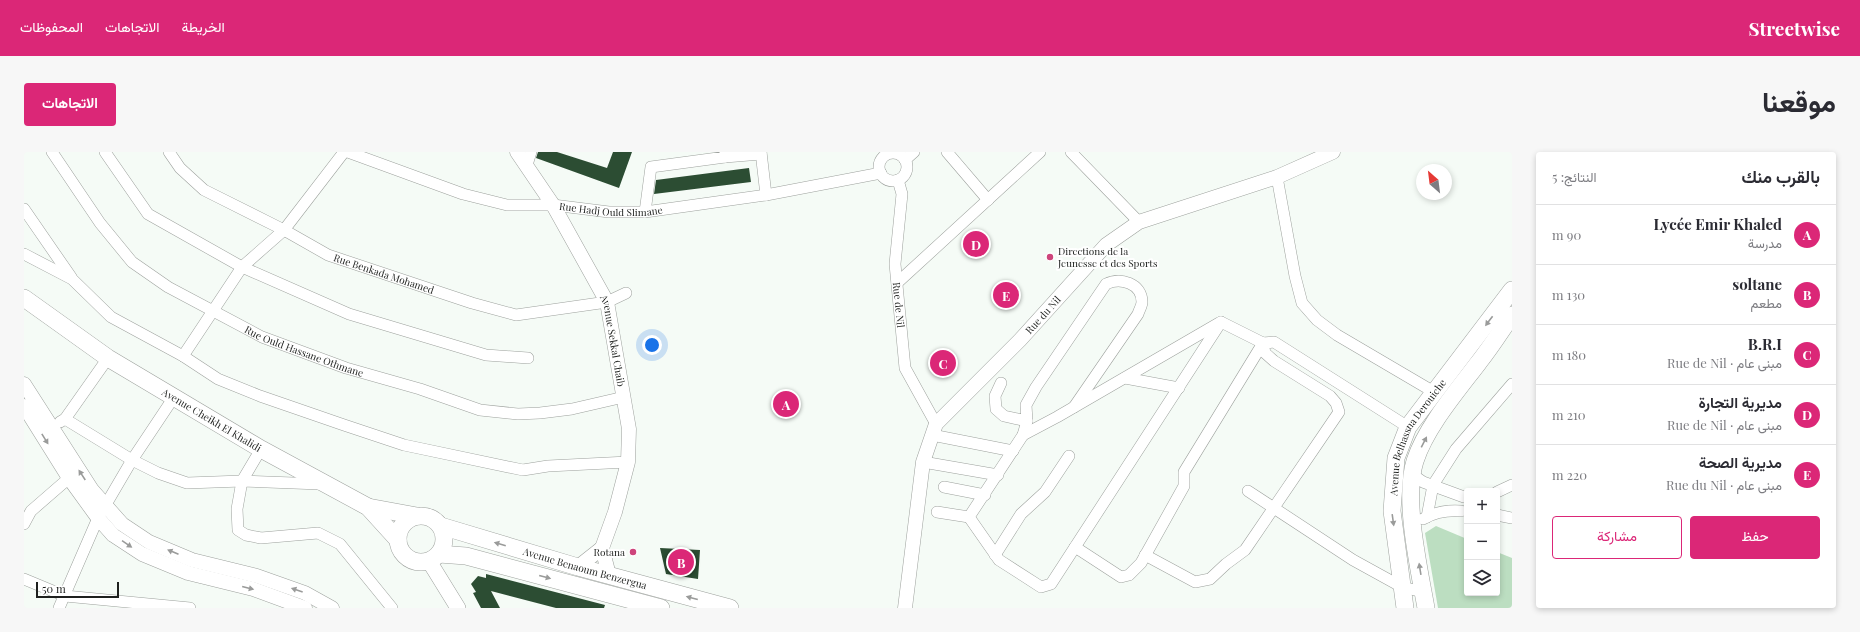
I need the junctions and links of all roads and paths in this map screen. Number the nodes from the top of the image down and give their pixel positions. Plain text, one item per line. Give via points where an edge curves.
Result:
1 (52, 152) edge
2 (105, 152) edge
3 (168, 152) edge
4 (344, 152) edge
5 (348, 152) edge
6 (517, 152) edge
7 (914, 152) edge
8 (947, 152) edge
9 (1040, 152) edge
10 (1071, 152) edge
11 (1333, 152) edge
12 (761, 153) edge
13 (886, 154) edge
14 (725, 155) edge
15 (529, 159) edge
16 (905, 160) junction
17 (881, 173) junction
18 (1277, 177) junction
19 (898, 180) junction
20 (766, 195) junction
21 (988, 200) junction
22 (553, 205) junction
23 (24, 208) edge
24 (644, 212) junction
25 (1139, 222) junction
26 (284, 230) junction
27 (24, 254) edge
28 (242, 267) junction
29 (72, 279) junction
30 (897, 283) junction
31 (1512, 290) edge
32 (626, 293) dead end
33 (24, 298) edge
34 (607, 302) junction
35 (213, 310) junction
36 (1512, 315) edge
37 (1221, 322) junction
38 (1263, 343) junction
39 (183, 356) junction
40 (108, 358) junction
41 (528, 358) dead end
42 (1124, 378) junction
43 (1001, 383) dead end
44 (24, 384) edge
45 (1512, 384) edge
46 (1179, 388) junction
47 (1434, 392) junction
48 (174, 397) junction
49 (624, 397) junction
50 (1074, 407) junction
51 (26, 413) edge
52 (65, 419) junction
53 (1027, 420) junction
54 (51, 425) junction
55 (1408, 427) junction
56 (934, 429) junction
57 (1023, 435) junction
58 (261, 449) junction
59 (1013, 451) junction
60 (1068, 456) dead end
61 (132, 460) junction
62 (628, 462) junction
63 (923, 462) junction
64 (998, 475) junction
65 (1412, 475) junction
66 (70, 478) junction
67 (242, 482) junction
68 (323, 484) junction
69 (1433, 485) junction
70 (1512, 485) edge
71 (944, 486) dead end
72 (1248, 491) dead end
73 (1500, 491) edge
74 (985, 494) junction
75 (1464, 496) edge
76 (1464, 498) edge
77 (368, 507) junction
78 (1274, 508) junction
79 (101, 512) junction
80 (937, 512) dead end
81 (1464, 514) edge
82 (1500, 515) edge
83 (417, 516) junction
84 (969, 517) junction
85 (1512, 518) edge
86 (1420, 521) junction
87 (24, 524) edge
88 (441, 526) junction
89 (398, 540) junction
90 (1075, 547) junction
91 (602, 548) junction
92 (995, 554) junction
93 (1145, 555) junction
94 (434, 557) junction
95 (578, 567) junction
96 (609, 575) junction
97 (24, 579) edge
98 (1402, 587) junction
99 (65, 596) junction
100 (1424, 600) edge
101 (59, 608) edge
102 (190, 608) edge
103 (305, 608) edge
104 (332, 608) edge
105 (392, 608) edge
106 (458, 608) edge
107 (661, 608) edge
108 (730, 608) edge
109 (905, 608) edge
110 (1404, 608) edge

1 - 35 street, Rue Ould Hassane Othmane via 100,223 132,262 168,287
2 - 28 street via 148,214
3 - 26 street, Rue Benkada Mohamed via 180,168 204,190
4 - 26 street
5 - 22 street, Rue Hadj Ould Slimane via 463,194 507,205
6 - 15 street, Avenue Sekkal Chaib
7 - 16 street
8 - 21 street
9 - 21 street
10 - 25 street
11 - 18 street, Rue du Nil
12 - 14 street
12 - 20 street
13 - 16 street via 898,154
13 - 17 street via 880,164
14 - 24 street via 650,167
15 - 22 street, Avenue Sekkal Chaib
16 - 19 street via 906,173
17 - 19 street via 887,180
17 - 20 street, Rue Hadj Ould Slimane
18 - 25 street, Rue du Nil
18 - 47 street via 1302,303 1317,320 1337,334
19 - 30 street, Rue de Nil via 902,194 895,264
20 - 24 street, Rue Hadj Ould Slimane
21 - 30 street
22 - 24 street, Rue Hadj Ould Slimane via 609,212
22 - 34 street, Avenue Sekkal Chaib
23 - 29 street
25 - 56 street, Rue du Nil via 1106,244 1020,340
26 - 28 street
26 - 34 street, Rue Benkada Mohamed via 328,255 516,315
27 - 29 street
28 - 35 street
28 - 41 street via 349,314 486,355
29 - 39 street via 111,317
30 - 56 street, Rue de Nil via 905,368
31 -> 47 main road, Avenue Belhassna Derouiche
32 - 34 street, Rue Benkada Mohamed
33 - 40 main road, Avenue Cheikh El Khalidi
34 - 49 street, Avenue Sekkal Chaib
35 - 39 street
35 - 49 street, Rue Ould Hassane Othmane via 262,337 332,363 480,410 518,414 540,413 572,409
65 -> 36 main road, Avenue Belhassna Derouiche via 1425,439
37 - 38 street
37 - 42 street
37 - 46 street
38 - 55 street via 1274,342
38 - 78 street via 1265,353 1330,396 1339,412
38 - 93 street via 1184,472 1184,486
39 - 62 street via 218,379 260,396 404,445 523,470 548,466
40 - 48 main road, Avenue Cheikh El Khalidi
40 - 52 street
42 - 46 street
42 - 50 street
43 - 53 street via 995,396 996,409 1004,416
44 - 54 street
45 - 69 street via 1456,449
46 - 90 street
47 - 55 main road, Avenue Belhassna Derouiche
48 - 58 main road, Avenue Cheikh El Khalidi
48 - 61 street
49 - 62 street, Avenue Sekkal Chaib via 629,429
50 - 53 street via 1138,314 1142,304 1141,294 1125,281 1114,280 1106,284 1036,387 1026,405
50 - 57 street
51 -> 66 street
52 - 54 street
52 - 61 street
53 - 57 street
79 -> 54 street via 92,490
55 -> 98 main road, Avenue Belhassna Derouiche via 1396,458 1392,511
56 - 59 street
56 - 63 street, Rue du Nil
57 - 59 street
58 - 67 street
58 - 68 main road, Avenue Cheikh El Khalidi
59 - 64 street
60 - 92 street via 1045,492 1021,514
61 - 67 street via 187,483
61 - 79 street
62 - 91 street, Avenue Sekkal Chaib via 615,512
63 - 64 street
63 - 109 street, Rue du Nil
64 - 74 street
65 - 69 street
65 - 86 main road, Avenue Belhassna Derouiche via 1411,509
66 - 79 street
66 - 87 street via 31,511
67 - 68 street
67 - 105 street via 237,509 238,530 246,535 261,538 318,534 340,544
68 - 77 main road, Avenue Cheikh El Khalidi
69 - 75 street
69 - 86 street
70 - 73 street
71 - 74 street
72 - 78 street
74 - 84 street
76 - 81 street via 1460,504
77 - 83 main road
77 - 89 main road, Avenue Cheikh El Khalidi
78 - 93 street via 1245,550 1210,579 1195,582
78 - 98 street via 1353,560
79 - 99 street
79 -> 103 street via 113,535 142,554 188,573 253,589
104 -> 79 street via 305,593 257,576 192,560 148,542
80 - 84 street
81 - 86 street via 1449,511 1433,514
82 - 85 street
83 - 88 main road via 430,518
83 - 89 main road via 403,525
84 - 92 street
100 -> 86 main road, Avenue Belhassna Derouiche
88 - 94 main road via 444,543
95 -> 88 main road, Avenue Benaoum Benzergua
89 - 94 main road via 400,549 412,560 420,562
90 - 92 street via 1051,584 1041,587 998,560
90 - 93 street via 1121,577 1129,575
91 - 95 street
91 - 96 street
94 - 106 main road
94 -> 107 main road, Avenue Benaoum Benzergua via 466,556
95 - 96 main road, Avenue Benaoum Benzergua
108 -> 96 main road, Avenue Benaoum Benzergua
97 - 99 street
98 - 100 street
98 - 110 main road, Avenue Belhassna Derouiche
99 - 101 street
99 - 102 street

